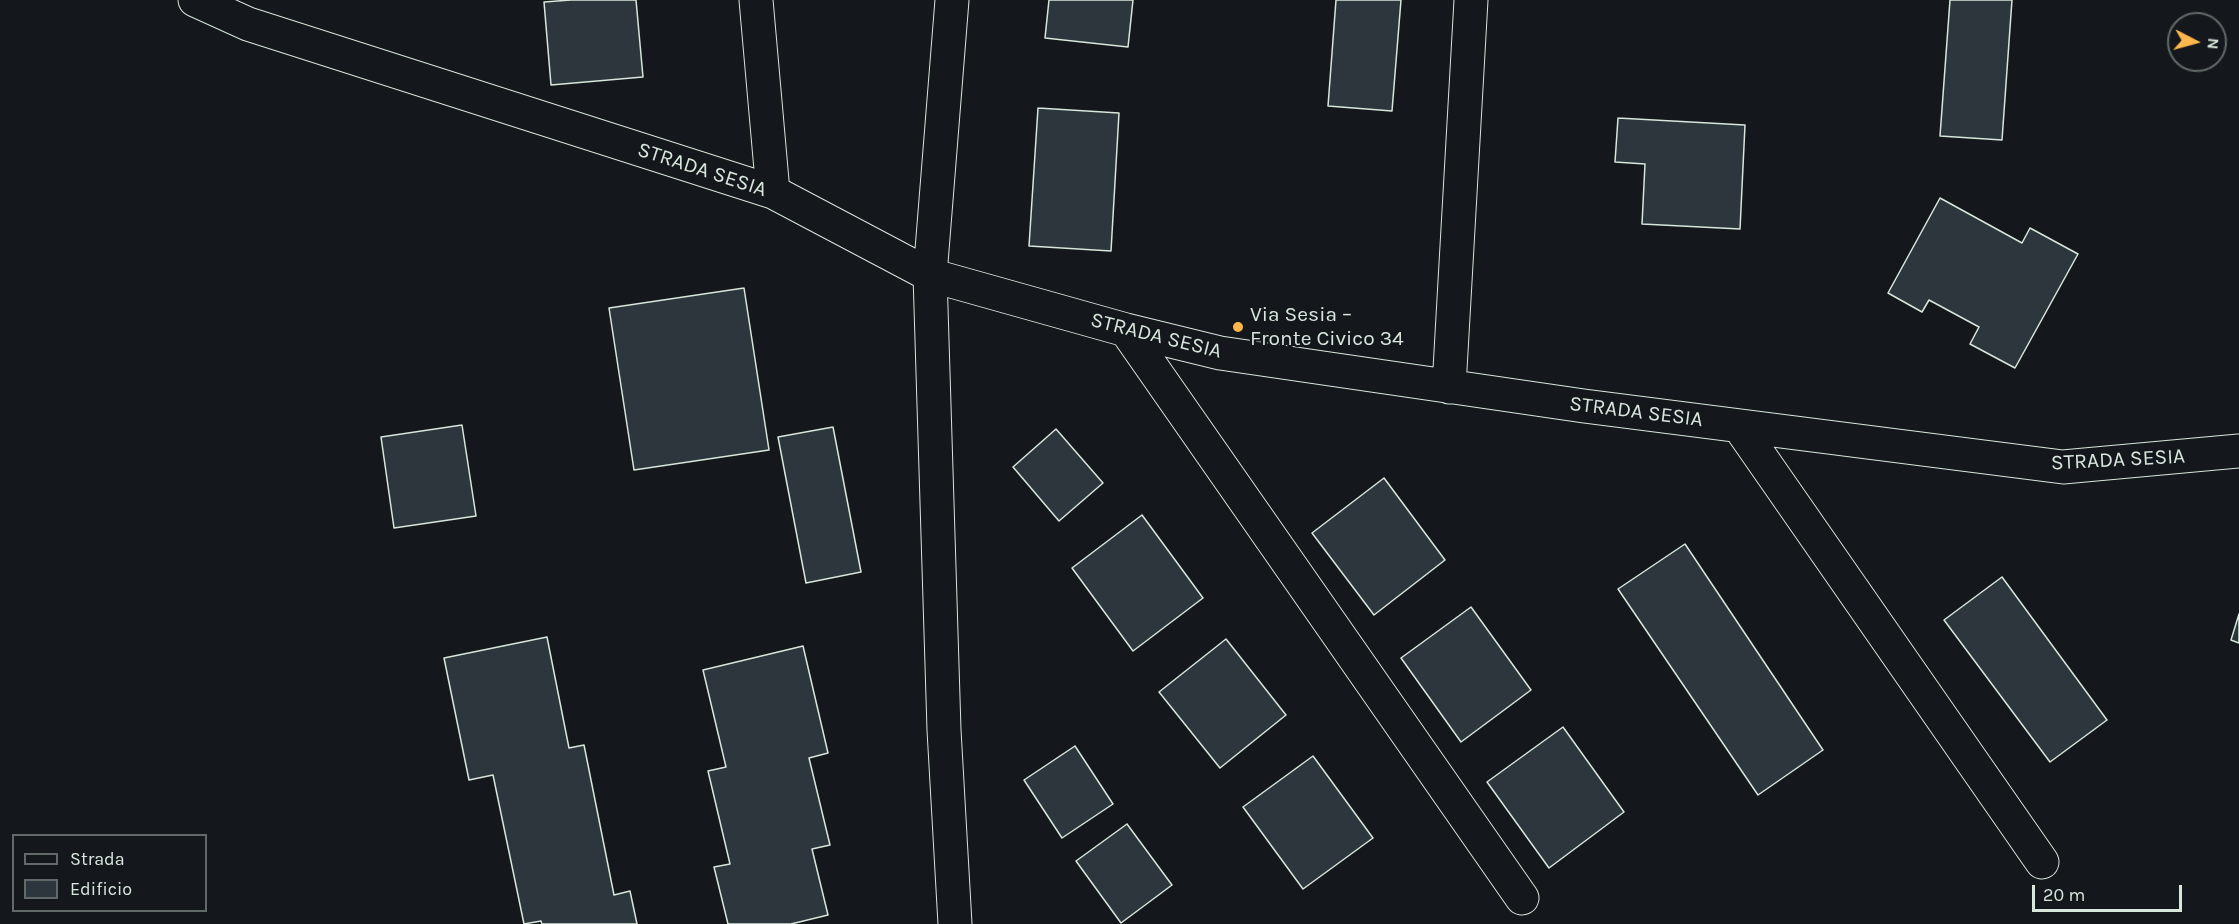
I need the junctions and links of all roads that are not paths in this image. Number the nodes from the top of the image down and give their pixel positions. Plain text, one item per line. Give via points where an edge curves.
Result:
1 (195, 0) edge
2 (756, 0) edge
3 (952, 0) edge
4 (1471, 0) edge
5 (772, 192) junction
6 (930, 275) junction
7 (1126, 330) junction
8 (1449, 387) junction
9 (1739, 426) junction
10 (2239, 452) edge
11 (2042, 862) dead end
12 (1522, 898) dead end
13 (955, 924) edge

1 - 5 street, STRADA SESIA via 248,24
2 - 5 street
3 - 6 street
4 - 8 street
5 - 6 street, STRADA SESIA
6 - 7 street, STRADA SESIA
6 - 13 street via 944,730
7 - 8 street, STRADA SESIA via 1220,353
7 - 12 street
8 - 9 street, STRADA SESIA
9 - 10 street, STRADA SESIA via 2063,467
9 - 11 street

